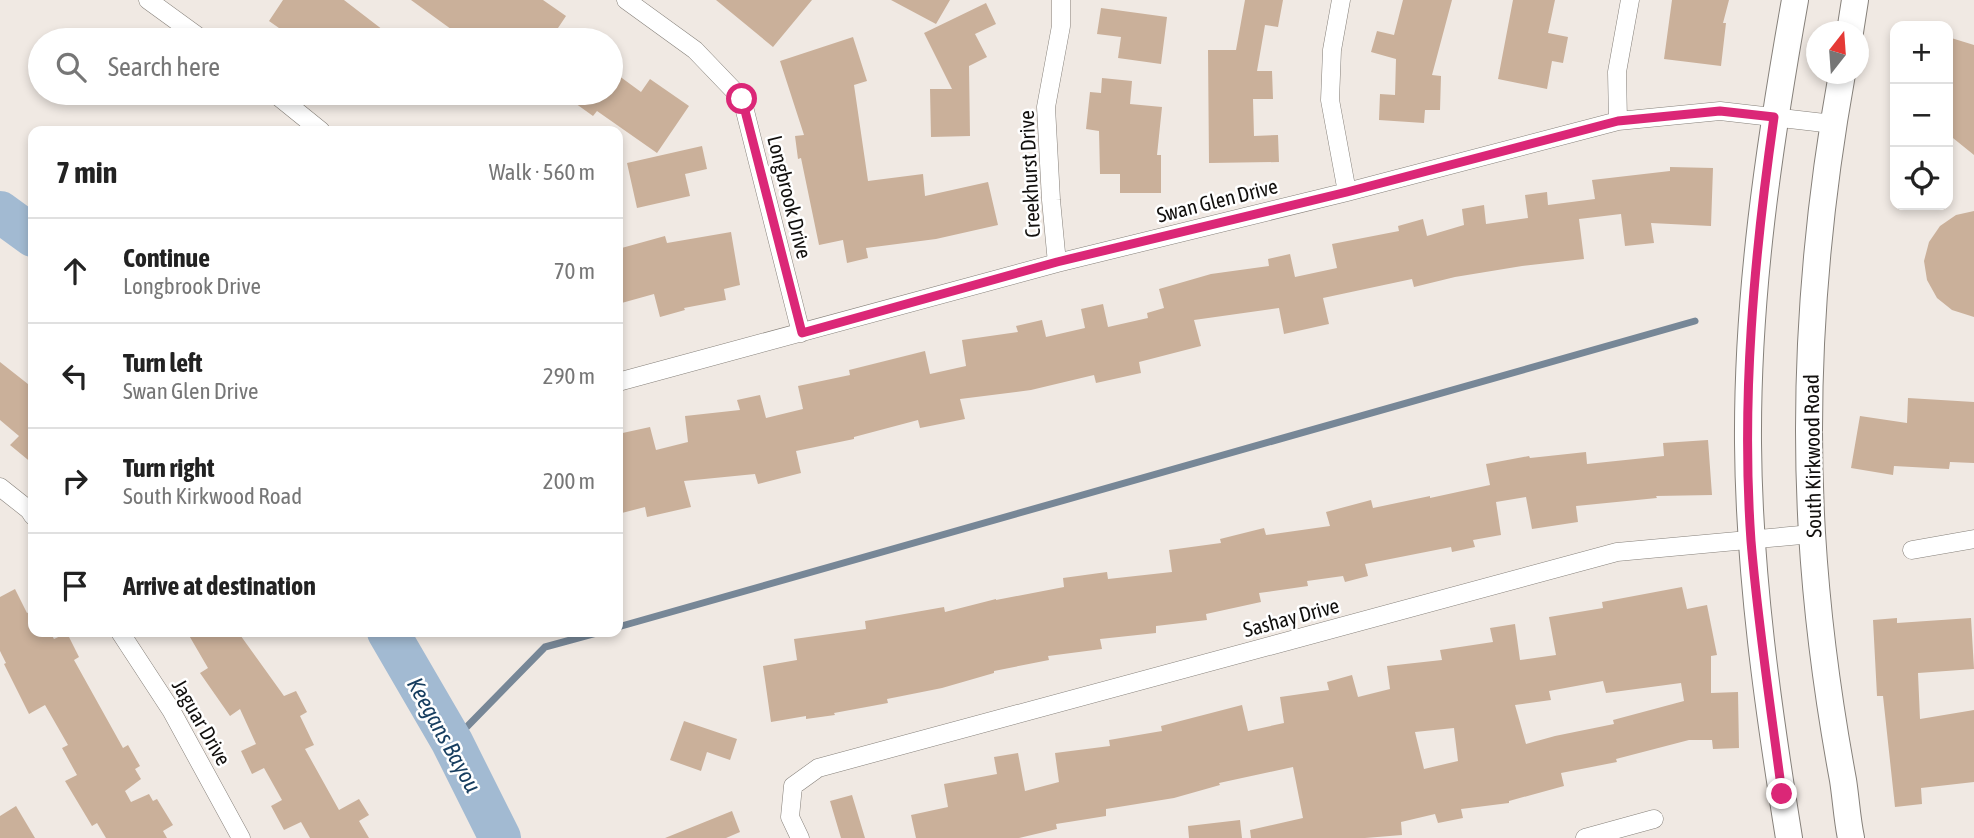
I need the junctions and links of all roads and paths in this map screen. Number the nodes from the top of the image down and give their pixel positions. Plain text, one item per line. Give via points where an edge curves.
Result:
1 (149, 0) edge
2 (626, 0) edge
3 (1061, 0) edge
4 (1341, 0) edge
5 (1630, 0) edge
6 (1796, 0) edge
7 (1855, 0) edge
8 (1852, 21) edge
9 (187, 28) edge
10 (1840, 84) edge
11 (289, 105) edge
12 (1774, 117) junction
13 (1618, 121) junction
14 (1833, 124) junction
15 (315, 126) edge
16 (1347, 192) junction
17 (1057, 262) junction
18 (802, 333) junction
19 (623, 381) edge
20 (0, 487) edge
21 (28, 511) edge
22 (1812, 534) junction
23 (1974, 539) edge
24 (1751, 540) junction
25 (1912, 551) dead end
26 (123, 637) edge
27 (1654, 820) dead end
28 (241, 838) edge
29 (800, 838) edge
30 (1585, 838) edge
31 (1789, 838) edge
32 (1851, 838) edge

1 - 9 street
2 - 18 street, Longbrook Drive via 695,50 742,99
3 - 17 street, Creekhurst Drive via 1061,26 1046,107
4 - 16 street via 1330,100
5 - 13 street via 1617,72
6 - 12 main road
7 - 8 main road
10 - 14 main road, South Kirkwood Road
11 - 15 street
12 - 13 street, Swan Glen Drive via 1720,111
12 - 14 street, Swan Glen Drive
12 - 24 main road via 1751,329
13 - 16 street, Swan Glen Drive
14 - 22 main road, South Kirkwood Road via 1813,311
16 - 17 street, Swan Glen Drive
17 - 18 street, Swan Glen Drive
18 - 19 street, Swan Glen Drive
20 - 21 street
22 - 24 street, Sashay Drive
22 - 32 main road, South Kirkwood Road via 1825,671
23 - 25 street
24 - 29 street, Sashay Drive via 1617,552 818,768 793,786 790,817
24 - 31 main road
26 - 28 street, Jaguar Drive via 171,709
27 - 30 street

